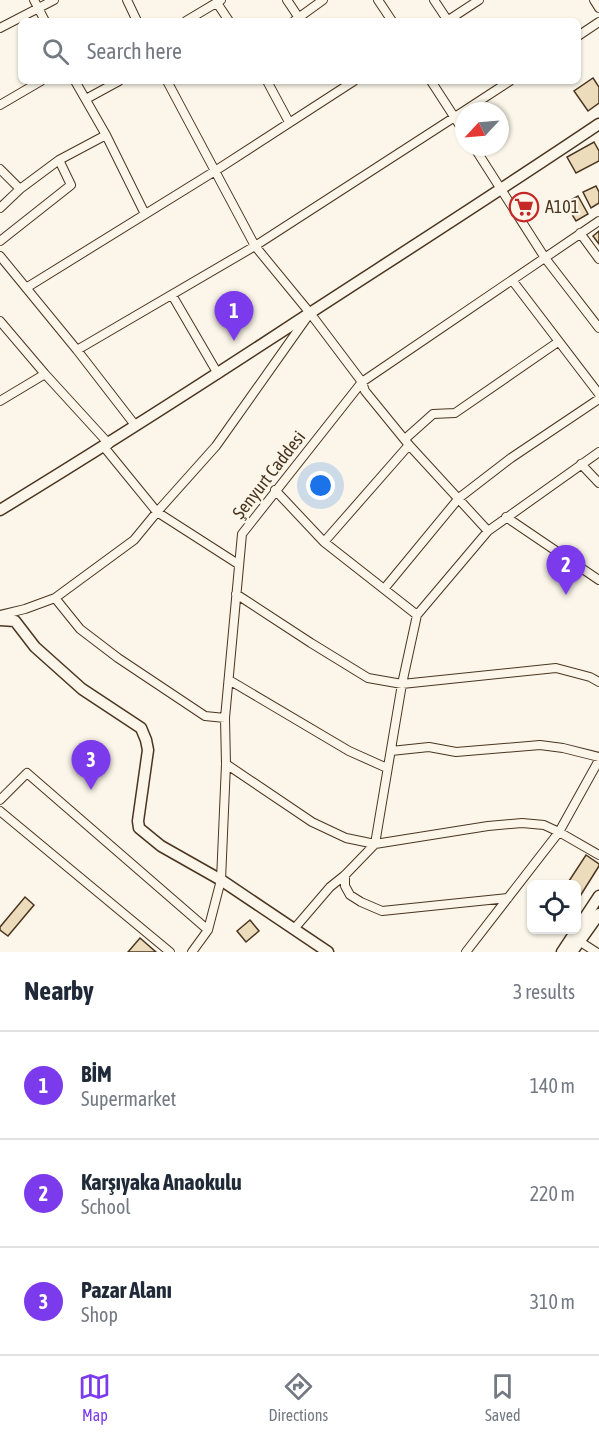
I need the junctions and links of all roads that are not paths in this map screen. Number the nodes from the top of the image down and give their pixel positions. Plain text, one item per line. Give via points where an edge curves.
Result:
1 (34, 0) edge
2 (54, 0) edge
3 (127, 0) edge
4 (287, 0) edge
5 (323, 0) edge
6 (378, 0) edge
7 (434, 0) edge
8 (479, 0) edge
9 (594, 0) edge
10 (219, 1) edge
11 (599, 8) edge
12 (39, 9) junction
13 (20, 18) edge
14 (44, 18) edge
15 (136, 18) edge
16 (191, 18) edge
17 (228, 18) edge
18 (296, 18) edge
19 (297, 18) edge
20 (390, 18) edge
21 (446, 18) edge
22 (452, 18) edge
23 (18, 19) edge
24 (599, 22) edge
25 (0, 27) edge
26 (581, 34) edge
27 (36, 84) edge
28 (77, 84) edge
29 (114, 84) edge
30 (169, 84) edge
31 (269, 84) edge
32 (349, 84) edge
33 (433, 84) edge
34 (505, 84) edge
35 (86, 99) junction
36 (478, 102) edge
37 (0, 105) edge
38 (454, 118) joint
39 (289, 122) junction
40 (599, 124) edge
41 (106, 135) junction
42 (480, 156) edge
43 (59, 160) junction
44 (0, 169) edge
45 (215, 171) junction
46 (20, 189) junction
47 (502, 189) junction
48 (0, 208) edge
49 (145, 214) junction
50 (599, 221) edge
51 (580, 233) junction
52 (0, 241) edge
53 (255, 246) junction
54 (0, 256) edge
55 (545, 258) junction
56 (599, 259) edge
57 (512, 280) junction
58 (26, 288) junction
59 (172, 295) junction
60 (310, 313) junction
61 (599, 313) edge
62 (591, 319) junction
63 (0, 321) edge
64 (599, 328) edge
65 (558, 342) junction
66 (77, 350) junction
67 (45, 374) junction
68 (218, 374) junction
69 (362, 382) junction
70 (599, 394) edge
71 (599, 399) edge
72 (0, 401) edge
73 (135, 425) junction
74 (407, 442) junction
75 (106, 445) junction
76 (599, 452) edge
77 (581, 464) junction
78 (599, 483) edge
79 (275, 490) junction
80 (459, 498) junction
81 (0, 510) edge
82 (157, 512) junction
83 (506, 517) junction
84 (488, 531) junction
85 (324, 542) junction
86 (238, 564) junction
87 (599, 580) edge
88 (384, 589) junction
89 (236, 594) junction
90 (55, 598) junction
91 (0, 615) edge
92 (417, 615) junction
93 (0, 620) edge
94 (229, 680) junction
95 (599, 682) edge
96 (402, 684) junction
97 (225, 718) junction
98 (391, 751) junction
99 (599, 759) edge
100 (226, 764) junction
101 (387, 768) junction
102 (0, 800) edge
103 (0, 811) edge
104 (559, 832) junction
105 (375, 844) junction
106 (599, 855) edge
107 (345, 875) junction
108 (221, 880) junction
109 (599, 896) edge
110 (508, 898) junction
111 (599, 914) edge
112 (294, 929) junction
113 (595, 929) edge
114 (208, 930) junction
115 (579, 941) junction
116 (170, 952) edge
117 (192, 952) edge
118 (326, 952) edge
119 (466, 952) edge
120 (562, 952) edge
121 (572, 952) edge
122 (596, 952) edge

1 - 12 street
2 - 12 street
3 - 15 street
4 - 18 street
5 - 19 street
6 - 20 street
7 - 21 street
8 - 22 street
9 - 11 street
10 - 16 street
10 - 17 street
12 - 13 street
12 - 14 street
23 - 25 street
24 - 26 street
27 - 37 street
28 - 35 street
29 - 35 street
30 - 45 street
31 - 39 street
32 - 39 street
33 - 38 street
34 - 36 street
35 - 41 street
38 - 53 street
39 - 45 street
40 - 47 street
41 - 43 street
41 - 49 street
42 - 47 street
43 - 46 street
43 - 52 street via 71,185
44 - 46 street
45 - 49 street
45 - 53 street
46 - 48 street
47 - 55 street
47 - 60 street
49 - 58 street
50 - 51 street, Şenyurt Caddesi
51 - 55 street, Şenyurt Caddesi
51 - 56 street
53 - 59 street
53 - 60 street
54 - 58 street
55 - 57 street, Şenyurt Caddesi
55 - 62 street
57 - 65 street
57 - 69 street, Şenyurt Caddesi
58 - 66 street
59 - 66 street
59 - 68 street
60 - 68 street
60 - 69 street
60 - 82 street via 216,446
61 - 62 street
62 - 64 street
63 - 67 street
65 - 70 street
65 - 74 street via 455,413 433,414
66 - 73 street
67 - 72 street
67 - 75 street
68 - 73 street
69 - 74 street
69 - 79 street, Şenyurt Caddesi
71 - 80 street
73 - 75 street
74 - 80 street
74 - 85 street
75 - 81 street
75 - 82 street
76 - 77 street
77 - 78 street
77 - 83 street
79 - 85 street
79 - 86 street, Şenyurt Caddesi via 242,534
80 - 84 street
80 - 88 street
82 - 86 street
82 - 90 street via 134,540
83 - 84 street
83 - 87 street
84 - 92 street
85 - 88 street
86 - 89 street, Şenyurt Caddesi
88 - 92 street
89 - 94 street, Şenyurt Caddesi
89 - 96 street via 368,678
90 - 91 street
90 - 97 street via 80,628 118,658 205,716
92 - 96 street
93 - 108 street via 15,621 35,646 82,689 141,728 148,750 139,828 161,846
94 - 97 street, Şenyurt Caddesi
94 - 101 street via 349,752
95 - 96 street via 556,668
96 - 98 street
97 - 100 street, Şenyurt Caddesi
98 - 99 street via 429,747 456,752 540,745
98 - 101 street
99 - 104 street
100 - 105 street via 312,822 346,838
100 - 108 street, Şenyurt Caddesi
101 - 105 street
102 - 114 street via 27,773
103 - 116 street
104 - 105 street via 544,825 522,823
104 - 106 street
104 - 110 street
105 - 107 street
107 - 110 street via 350,895 382,910
107 - 112 street via 330,886
108 - 112 street
108 - 114 street, Şenyurt Caddesi
109 - 120 street
110 - 119 street
111 - 113 street
112 - 118 street
113 - 115 street
114 - 117 street, Şenyurt Caddesi
115 - 121 street
115 - 122 street

